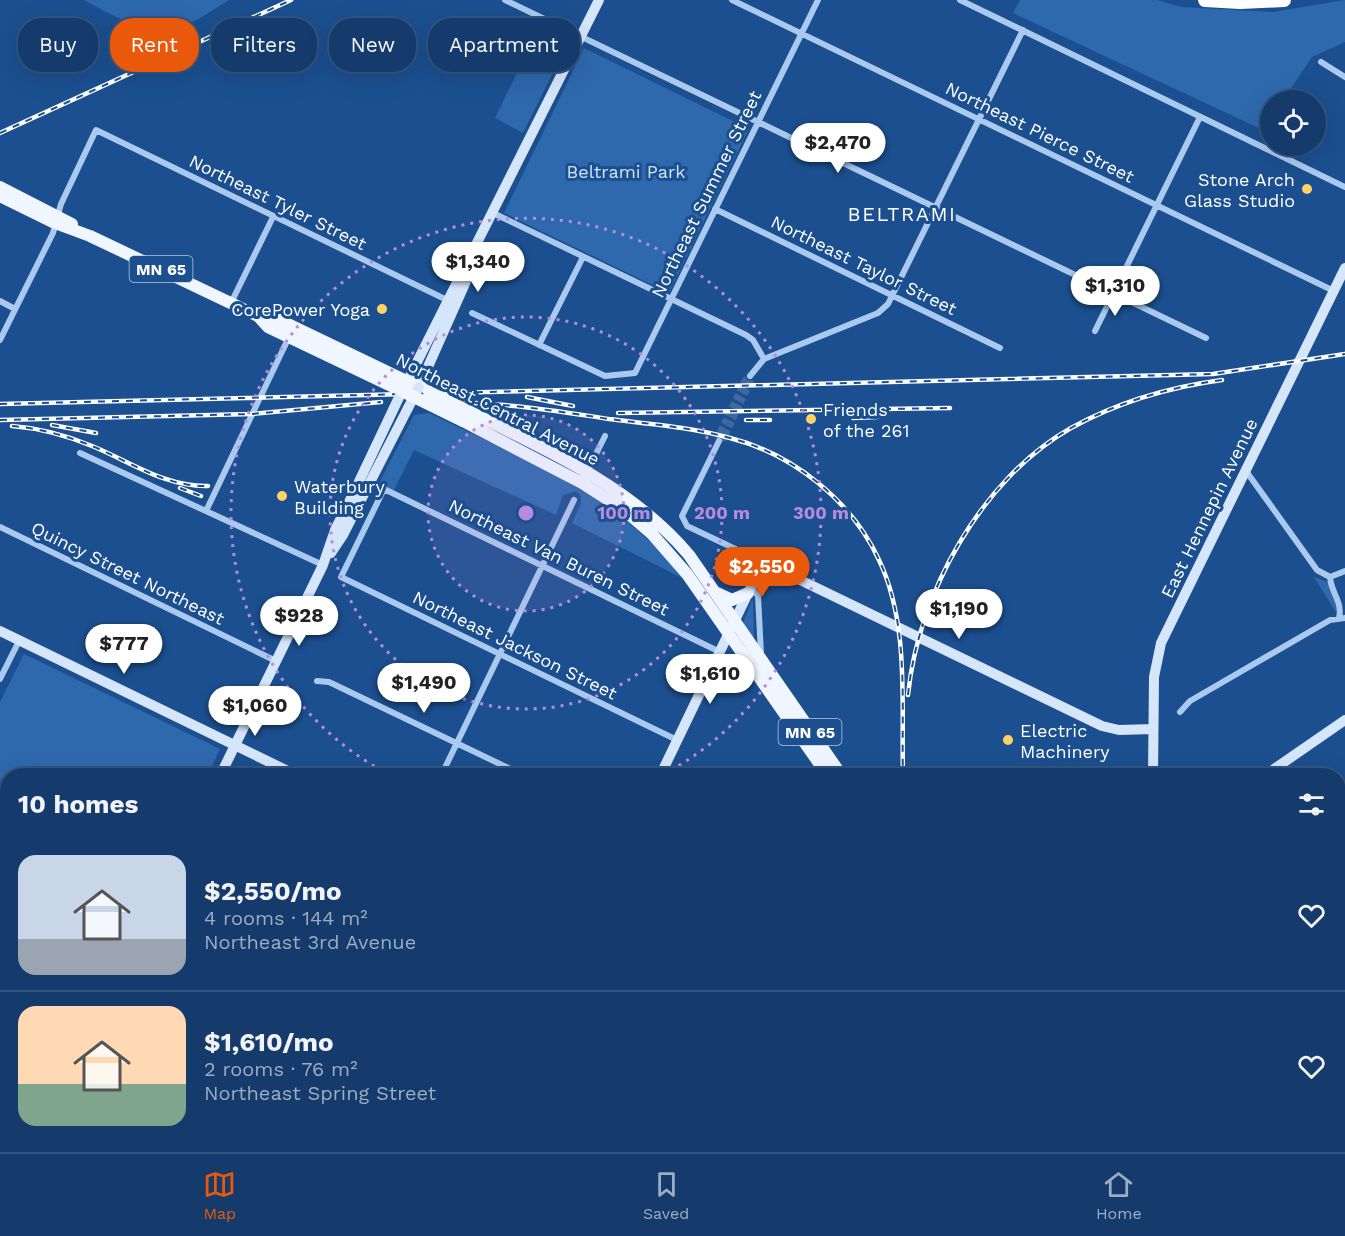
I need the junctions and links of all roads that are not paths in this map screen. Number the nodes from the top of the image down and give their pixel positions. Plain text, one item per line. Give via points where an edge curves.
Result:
1 (505, 0) edge
2 (598, 0) edge
3 (732, 0) edge
4 (818, 0) edge
5 (960, 0) edge
6 (1205, 0) edge
7 (1284, 0) edge
8 (1023, 30) junction
9 (801, 33) junction
10 (581, 37) junction
11 (1322, 63) dead end
12 (1345, 77) edge
13 (1200, 117) junction
14 (979, 119) junction
15 (758, 122) junction
16 (0, 187) edge
17 (1345, 187) edge
18 (0, 196) edge
19 (1156, 205) junction
20 (936, 208) junction
21 (715, 209) junction
22 (273, 217) junction
23 (492, 217) junction
24 (56, 219) junction
25 (583, 257) junction
26 (1345, 268) edge
27 (1334, 291) junction
28 (1113, 293) junction
29 (892, 296) junction
30 (671, 299) junction
31 (447, 300) junction
32 (0, 302) edge
33 (231, 303) junction
34 (15, 309) junction
35 (472, 313) dead end
36 (258, 316) junction
37 (1095, 331) dead end
38 (289, 337) junction
39 (1206, 338) dead end
40 (306, 339) junction
41 (0, 340) edge
42 (539, 345) junction
43 (1000, 348) dead end
44 (764, 359) junction
45 (750, 376) dead end
46 (411, 389) junction
47 (605, 436) dead end
48 (719, 441) tunnel mouth
49 (80, 453) dead end
50 (1246, 471) junction
51 (584, 478) junction
52 (574, 500) dead end
53 (206, 511) junction
54 (0, 527) edge
55 (763, 562) junction
56 (322, 565) junction
57 (543, 565) junction
58 (1345, 571) edge
59 (341, 577) joint
60 (1330, 577) junction
61 (711, 586) junction
62 (750, 590) junction
63 (1342, 618) edge
64 (735, 622) junction
65 (0, 631) edge
66 (729, 634) junction
67 (19, 640) junction
68 (720, 652) junction
69 (499, 654) junction
70 (761, 660) junction
71 (276, 661) junction
72 (0, 680) edge
73 (316, 681) dead end
74 (1180, 712) dead end
75 (1345, 720) edge
76 (1153, 729) junction
77 (677, 740) junction
78 (457, 742) junction
79 (235, 745) junction
80 (224, 768) edge
81 (282, 768) edge
82 (445, 768) edge
83 (509, 768) edge
84 (664, 768) edge
85 (830, 768) edge
86 (830, 768) edge
87 (1153, 768) edge
88 (1276, 768) edge

1 - 10 street
2 - 10 main road
3 - 9 street, Northeast Pierce Street
4 - 9 street, Northeast Summer Street
5 - 8 street
6 - 7 highway
8 - 13 street
8 - 14 street
9 - 14 street, Northeast Pierce Street
9 - 15 street, Northeast Summer Street
10 - 15 street
10 - 23 main road
11 - 12 street
13 - 17 street
13 - 19 street
14 - 19 street, Northeast Pierce Street
14 - 20 street
15 - 20 street
15 - 21 street, Northeast Summer Street
16 - 24 main road, Northeast Central Avenue / MN 65
18 - 24 main road, Northeast Central Avenue / MN 65
19 - 27 street, Northeast Pierce Street
19 - 28 street
20 - 28 street
20 - 29 street
21 - 29 street, Northeast Taylor Street
21 - 30 street, Northeast Summer Street
22 - 24 street, Northeast Tyler Street via 96,130
22 - 31 street, Northeast Tyler Street
22 - 33 street
23 - 25 street
23 - 31 main road
23 - 46 main road via 435,353
24 - 33 main road, Northeast Central Avenue / MN 65
24 - 34 street
25 - 30 street
25 - 42 street
26 - 27 main road, East Hennepin Avenue
27 - 50 main road, East Hennepin Avenue
28 - 37 street
28 - 39 street
29 - 43 street, Northeast Taylor Street
29 - 44 street via 878,313
30 - 42 street, Northeast Summer Street via 635,373 605,376
30 - 44 street via 746,335
31 - 46 main road via 424,348
32 - 34 street
33 - 36 main road, Northeast Central Avenue / MN 65
34 - 41 street
35 - 42 street
36 - 38 main road, Northeast Central Avenue / MN 65 via 268,327
36 - 40 main road, Northeast Central Avenue / MN 65 via 273,317
38 - 40 main road, Northeast Central Avenue / MN 65
38 - 53 street
40 - 46 main road, Northeast Central Avenue / MN 65
44 - 45 street
46 - 51 main road, Northeast Central Avenue / MN 65, bridge
46 - 56 main road, bridge via 361,490 335,530
47 - 51 street
48 - 55 street via 683,521
49 - 53 street
50 - 60 street via 1317,570
50 - 76 main road, East Hennepin Avenue via 1161,643 1154,668
51 - 61 main road, Northeast Central Avenue / MN 65 via 629,499 661,524
51 - 66 main road, Northeast Central Avenue / MN 65 via 652,534 687,573
52 - 57 street
53 - 56 street
54 - 71 street, Quincy Street Northeast
55 - 62 main road
55 - 76 main road via 1102,726
56 - 71 main road
57 - 59 street, Northeast Van Buren Street via 384,489
57 - 68 street, Northeast Van Buren Street
57 - 69 street
58 - 60 street
59 - 69 street, Northeast Jackson Street
60 - 63 street
61 - 62 main road via 729,600 742,598
61 - 64 main road, Northeast Central Avenue / MN 65
62 - 64 main road
62 - 70 street via 758,596
63 - 74 street via 1330,620 1190,701
64 - 66 main road
64 - 70 main road, Northeast Central Avenue / MN 65
65 - 67 main road
66 - 68 main road
66 - 85 main road, Northeast Central Avenue / MN 65
67 - 72 street
67 - 79 main road
68 - 77 main road
69 - 77 street, Northeast Jackson Street
69 - 78 street
70 - 86 main road, Northeast Central Avenue / MN 65
71 - 79 main road
73 - 78 street via 329,682
75 - 88 main road
76 - 87 main road, East Hennepin Avenue
77 - 84 main road
78 - 82 street
78 - 83 street
79 - 80 main road
79 - 81 main road

